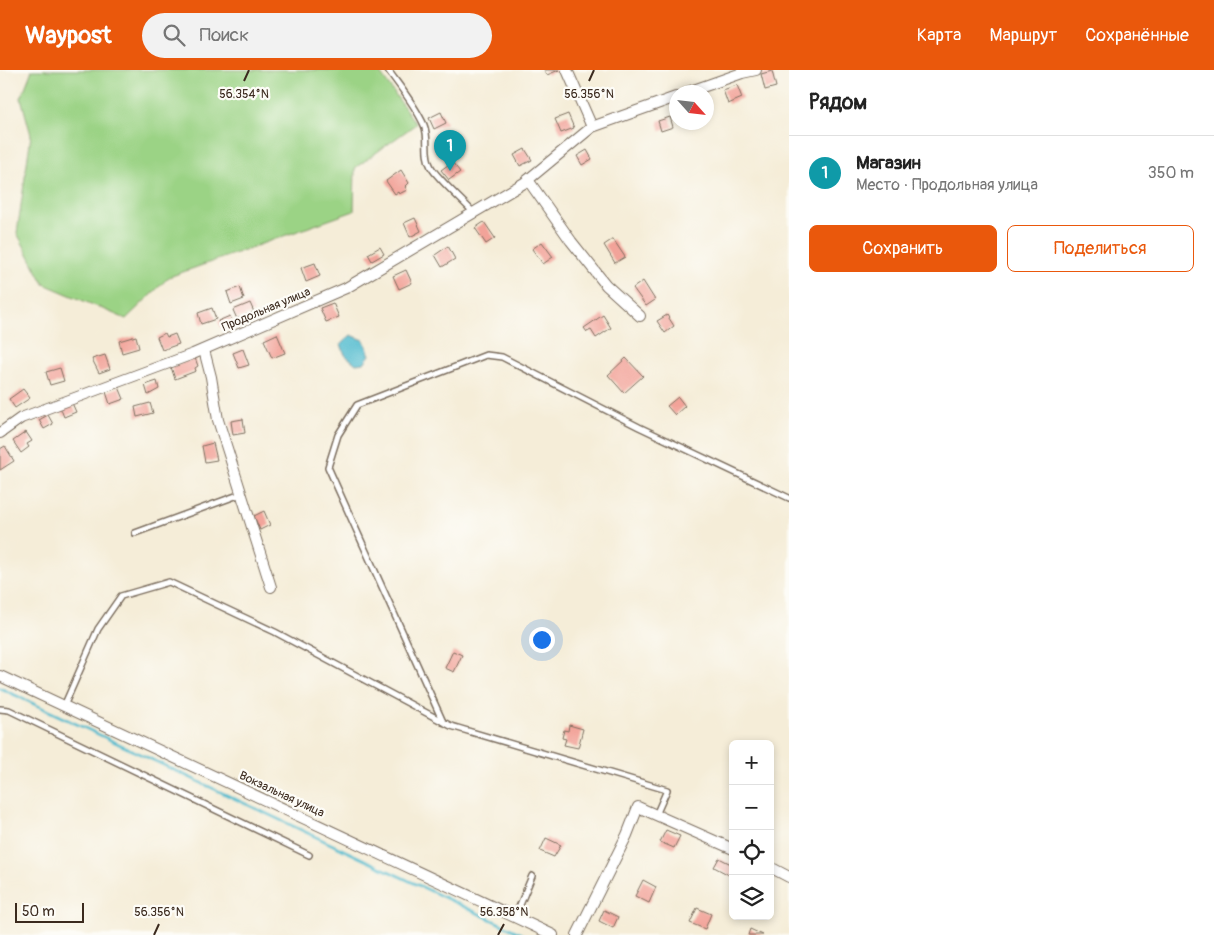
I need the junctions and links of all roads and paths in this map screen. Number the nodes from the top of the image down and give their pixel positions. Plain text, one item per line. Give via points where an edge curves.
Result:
1 (388, 70) edge
2 (567, 70) edge
3 (756, 70) edge
4 (741, 71) edge
5 (706, 85) edge
6 (669, 100) edge
7 (592, 128) junction
8 (528, 180) junction
9 (474, 213) junction
10 (640, 316) dead end
11 (204, 350) junction
12 (0, 433) edge
13 (241, 494) junction
14 (789, 498) edge
15 (135, 534) dead end
16 (271, 586) dead end
17 (0, 676) edge
18 (64, 706) junction
19 (0, 708) edge
20 (443, 722) junction
21 (652, 813) junction
22 (729, 847) edge
23 (310, 855) dead end
24 (774, 869) edge
25 (532, 876) dead end
26 (789, 877) edge
27 (515, 917) junction
28 (554, 935) edge
29 (577, 935) edge

1 - 9 lane via 414,105 424,125 426,157 431,168
2 - 7 street
3 - 4 street
4 - 5 street
6 - 7 street, Продольная улица
7 - 8 street, Продольная улица
8 - 9 street, Продольная улица
8 - 10 street via 606,285
9 - 11 street, Продольная улица via 346,288
11 - 12 street, Продольная улица via 21,418
11 - 13 street via 218,420
13 - 15 lane
13 - 16 street
14 - 20 lane via 502,356 486,355 357,405 338,435 328,467
17 - 18 street, Вокзальная улица
18 - 20 lane via 98,629 121,596 169,582 275,632
18 - 27 street, Вокзальная улица
19 - 23 lane
20 - 21 lane via 667,790
21 - 22 street
21 - 29 street via 638,807
24 - 26 street
25 - 27 lane
27 - 28 street, Вокзальная улица

